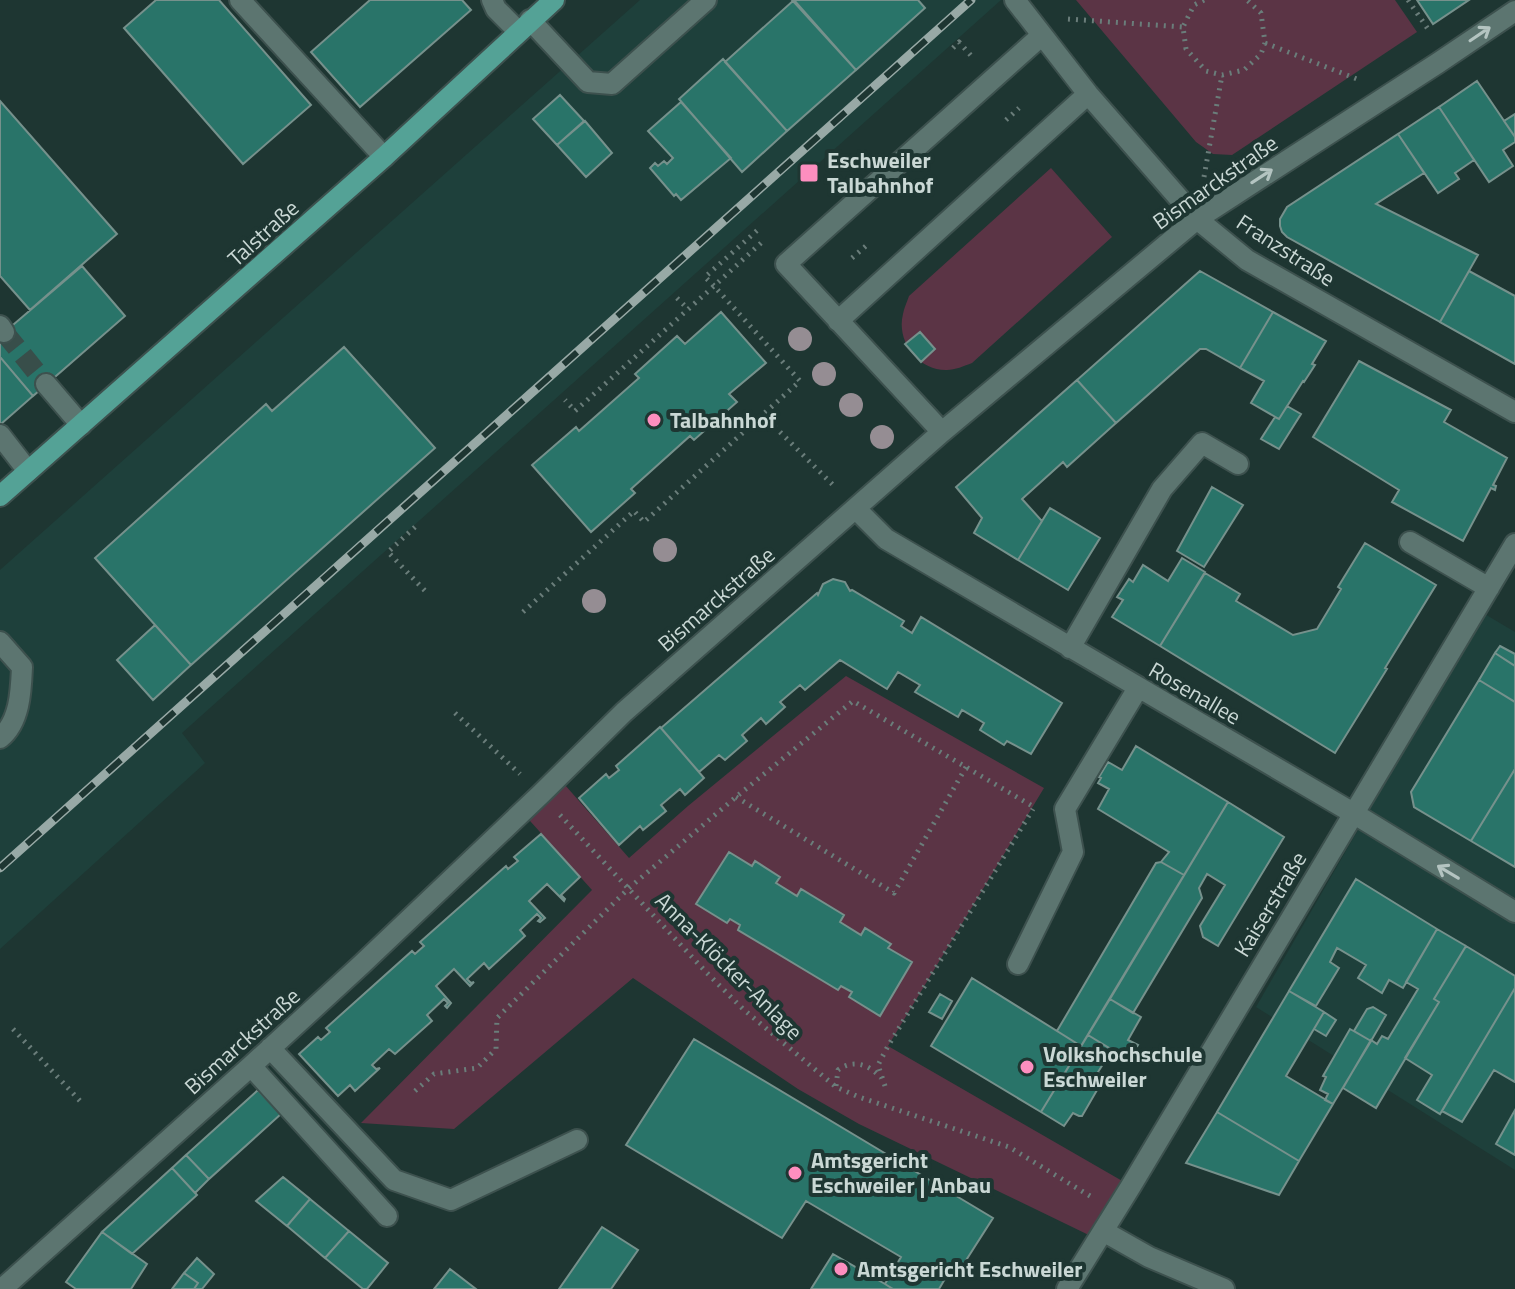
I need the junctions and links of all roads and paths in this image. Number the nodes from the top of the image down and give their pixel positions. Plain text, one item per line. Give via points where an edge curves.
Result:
1 (240, 0) edge
2 (492, 0) edge
3 (554, 0) edge
4 (706, 0) edge
5 (1204, 0) edge
6 (1247, 0) edge
7 (1408, 0) edge
8 (1021, 8) edge
9 (1515, 11) edge
10 (524, 26) junction
11 (1183, 27) junction
12 (1041, 36) junction
13 (1265, 43) junction
14 (1447, 56) junction
15 (1222, 75) junction
16 (1392, 93) junction
17 (1088, 94) junction
18 (1019, 108) dead end
19 (1006, 120) dead end
20 (384, 157) junction
21 (1197, 219) junction
22 (761, 227) dead end
23 (764, 240) dead end
24 (867, 245) dead end
25 (852, 258) dead end
26 (714, 286) junction
27 (677, 298) dead end
28 (688, 309) junction
29 (838, 321) junction
30 (46, 384) tunnel mouth
31 (565, 400) dead end
32 (1515, 412) edge
33 (763, 415) junction
34 (81, 425) junction
35 (942, 432) junction
36 (0, 435) edge
37 (1238, 464) dead end
38 (28, 471) junction
39 (0, 496) edge
40 (856, 509) junction
41 (415, 527) dead end
42 (1410, 542) dead end
43 (1515, 544) edge
44 (1489, 588) junction
45 (428, 594) dead end
46 (523, 612) dead end
47 (0, 642) edge
48 (1070, 648) junction
49 (1138, 688) junction
50 (455, 713) dead end
51 (0, 738) edge
52 (966, 767) junction
53 (541, 794) junction
54 (736, 797) junction
55 (1039, 798) dead end
56 (1034, 807) junction
57 (1353, 813) junction
58 (629, 888) junction
59 (1515, 912) edge
60 (1018, 964) dead end
61 (13, 1029) dead end
62 (270, 1048) junction
63 (251, 1066) junction
64 (836, 1087) junction
65 (415, 1091) dead end
66 (81, 1102) dead end
67 (577, 1140) dead end
68 (1115, 1212) junction
69 (387, 1216) dead end
70 (1103, 1231) junction
71 (2, 1289) edge
72 (1067, 1289) edge
73 (1224, 1289) edge

1 - 20 street
2 - 10 street via 496,9
3 - 10 main road, Talstraße
4 - 10 street via 612,84 588,82
5 - 11 path via 1194,5
6 - 13 path via 1261,13
7 - 14 path
8 - 11 path
8 - 12 street, Franzstraße
14 -> 9 street, Bismarckstraße
10 - 20 main road, Talstraße
11 - 15 path via 1186,49 1206,71
12 - 17 street, Franzstraße
12 - 29 street via 786,264
13 - 15 path via 1244,70
13 - 16 path
14 - 16 street, Bismarckstraße
15 - 21 path
21 -> 16 street, Bismarckstraße
17 - 21 street, Franzstraße
17 - 29 street
18 - 19 path
20 - 34 main road, Talstraße
21 - 32 street, Franzstraße via 1247,260
21 - 35 street, Bismarckstraße
22 - 26 path via 705,277
23 - 26 path
24 - 25 path
26 - 28 path
26 - 33 path via 800,381
27 - 28 path
28 - 31 path via 575,411
29 - 35 street
30 - 34 street
33 - 40 path
33 - 46 path via 644,522 634,511
34 - 38 main road, Talstraße
35 - 40 street, Bismarckstraße
36 - 38 street
37 - 48 street via 1202,443 1162,489
38 - 39 main road, Talstraße
40 - 48 street, Rosenallee via 886,539
40 - 53 street, Bismarckstraße via 624,712
41 - 45 path via 388,552
42 - 44 street
43 - 44 street, Kaiserstraße
44 - 57 street, Kaiserstraße
47 - 51 street via 22,667 21,698
48 - 49 street, Rosenallee
49 - 57 street, Rosenallee
49 - 60 street via 1065,809 1073,852
50 - 53 path, Anna-Klöcker-Anlage
52 - 54 path via 853,701
52 - 54 path via 894,893
52 - 56 path
53 - 58 path, Anna-Klöcker-Anlage
53 - 62 street, Bismarckstraße
54 - 58 path
55 - 56 path
56 - 64 path via 888,1046 878,1065 885,1086 876,1072 849,1063 838,1070
59 -> 57 street, Rosenallee
57 - 68 street, Kaiserstraße
58 - 64 path, Anna-Klöcker-Anlage via 743,1009
58 - 65 path via 497,1018 496,1049 477,1068 434,1074
61 - 66 path
62 - 63 street, Bismarckstraße
62 - 67 street via 394,1180 451,1200
63 - 69 street
63 - 71 street, Bismarckstraße
64 - 68 path, Anna-Klöcker-Anlage via 1009,1147
68 - 70 street, Kaiserstraße
70 - 72 street, Kaiserstraße
70 - 73 street

